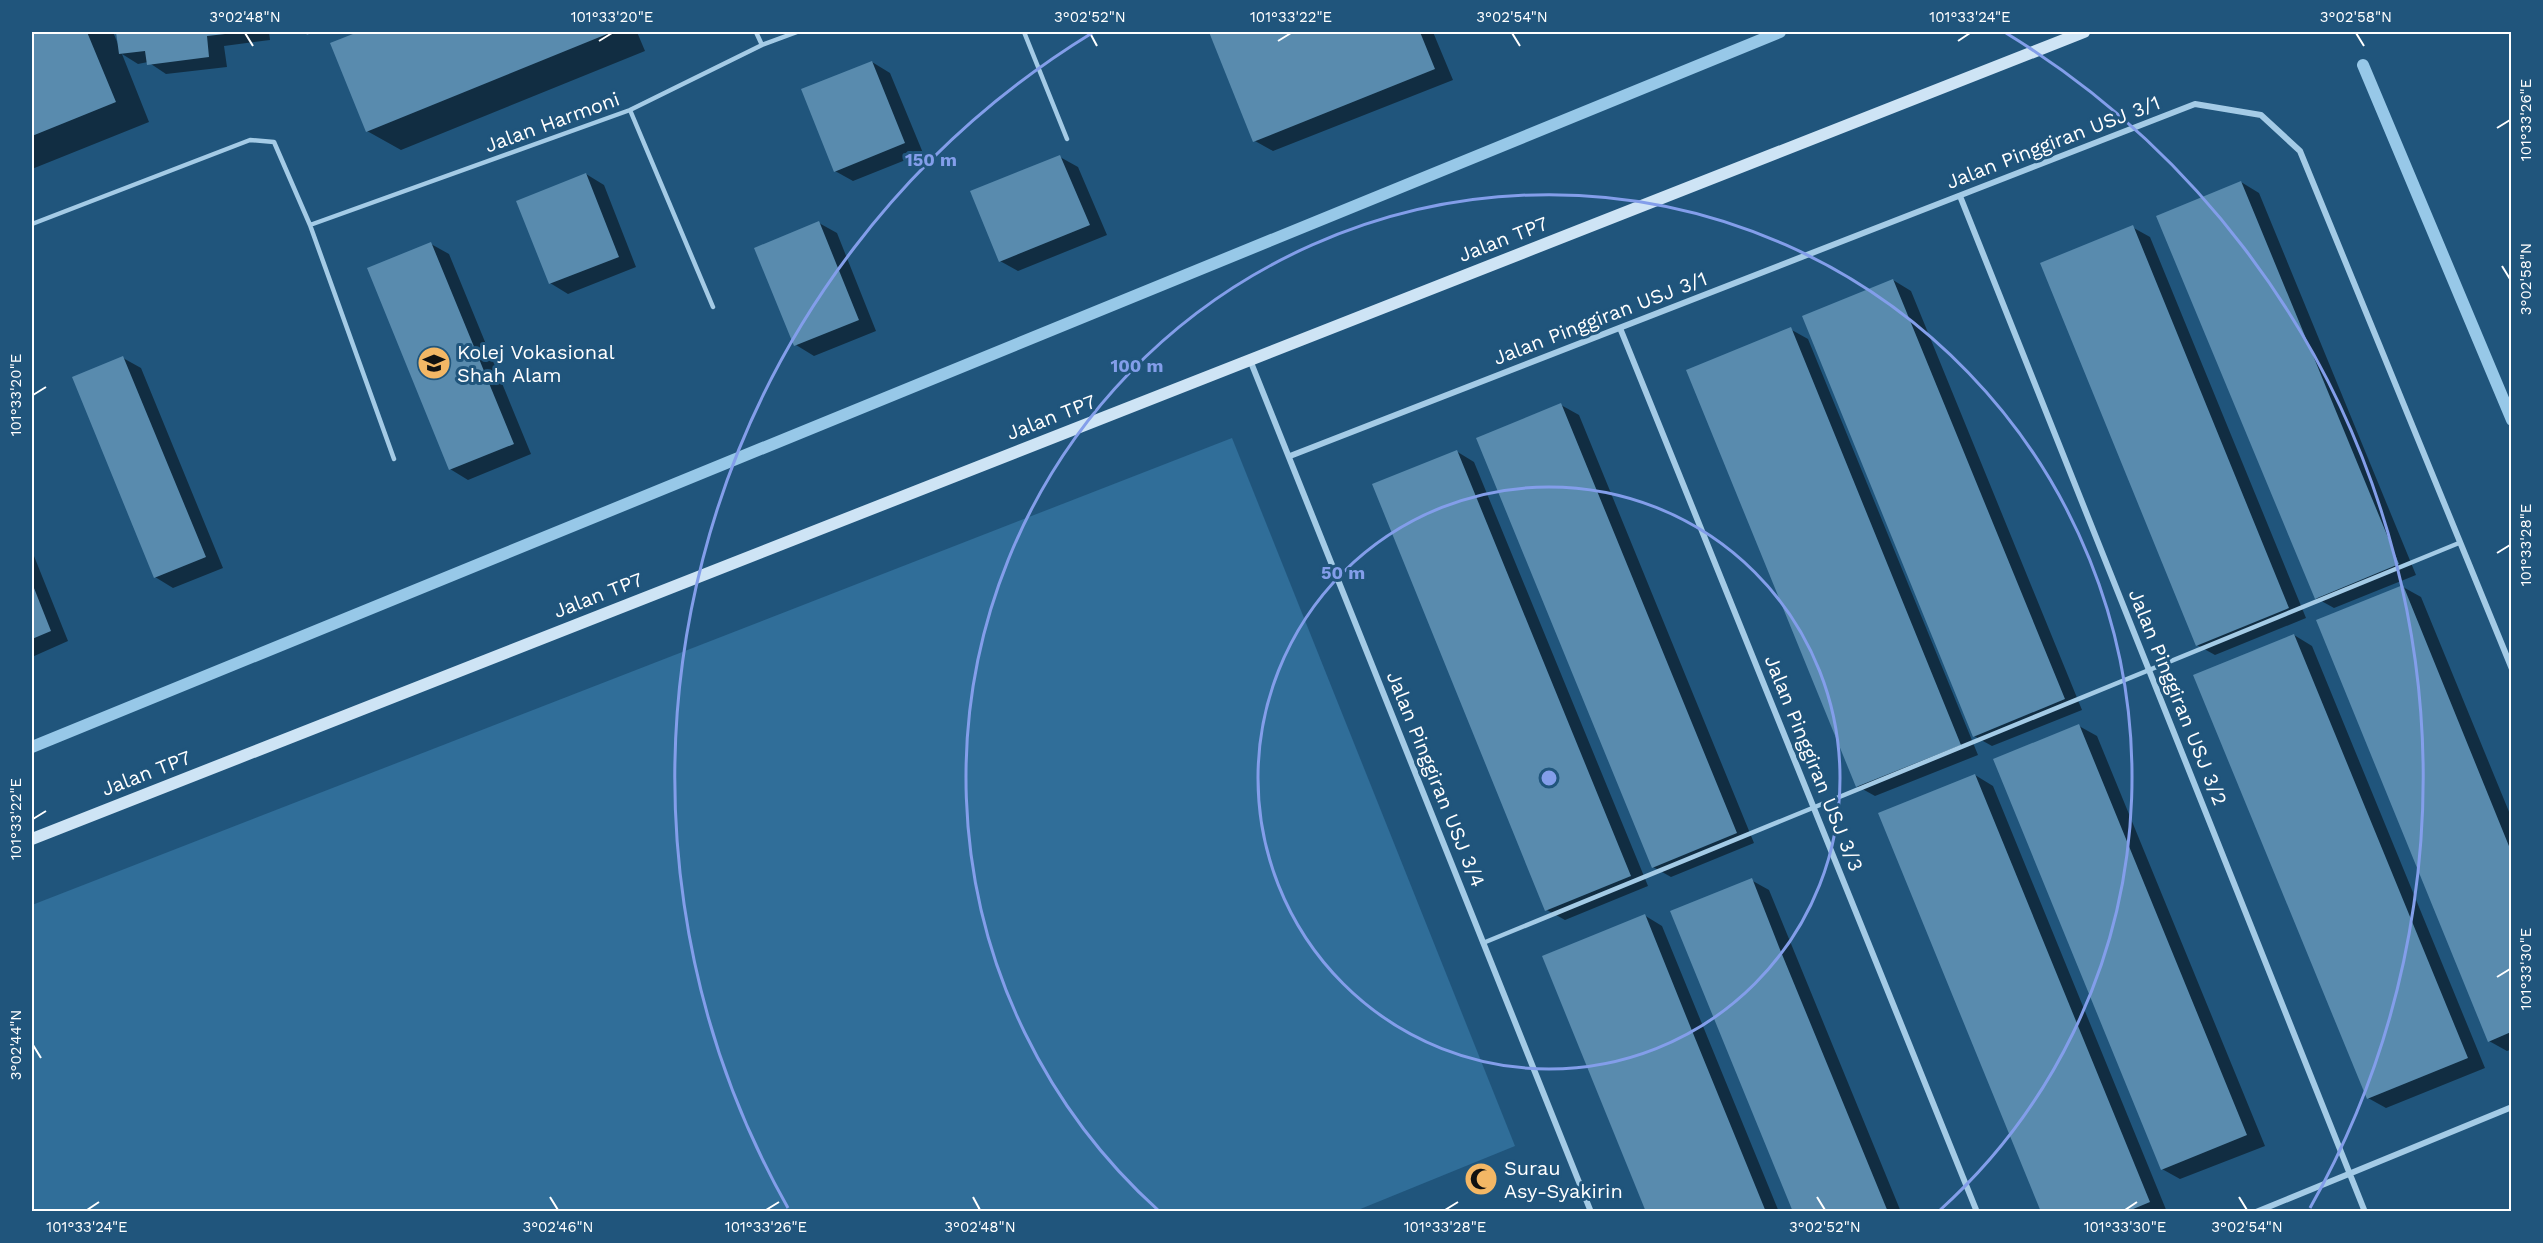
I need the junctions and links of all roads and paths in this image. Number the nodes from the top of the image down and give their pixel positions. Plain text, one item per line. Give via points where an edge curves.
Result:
1 (756, 32) edge
2 (797, 32) edge
3 (1024, 32) edge
4 (2084, 32) edge
5 (762, 45) junction
6 (630, 110) junction
7 (1066, 140) dead end
8 (1960, 196) junction
9 (32, 224) edge
10 (310, 225) junction
11 (713, 307) dead end
12 (1620, 328) junction
13 (1250, 360) junction
14 (1290, 456) junction
15 (394, 459) dead end
16 (2460, 543) junction
17 (2511, 669) edge
18 (2150, 671) junction
19 (1815, 809) junction
20 (32, 839) edge
21 (1483, 943) junction
22 (2511, 1107) edge
23 (2350, 1173) junction
24 (1591, 1212) edge
25 (1977, 1212) edge
26 (2256, 1212) edge
27 (2366, 1212) edge

1 - 5 lane
2 - 5 lane, Jalan Harmoni
3 - 7 lane
4 - 13 street, Jalan TP7
5 - 6 lane, Jalan Harmoni
6 - 10 lane, Jalan Harmoni
6 - 11 lane
8 - 12 street, Jalan Pinggiran USJ 3/1
8 - 16 street, Jalan Pinggiran USJ 3/1 via 2195,104 2261,115 2300,151
8 - 18 street, Jalan Pinggiran USJ 3/2
9 - 10 lane via 250,140 274,142
10 - 15 lane
12 - 14 street, Jalan Pinggiran USJ 3/1
12 - 19 street, Jalan Pinggiran USJ 3/3
13 - 14 street, Jalan Pinggiran USJ 3/4
13 - 20 street, Jalan TP7
14 - 21 street, Jalan Pinggiran USJ 3/4
16 - 17 street, Jalan Pinggiran USJ 3/1
16 - 18 lane
18 - 19 lane
18 - 23 street, Jalan Pinggiran USJ 3/2
19 - 21 lane
19 - 25 street, Jalan Pinggiran USJ 3/3
21 - 24 street, Jalan Pinggiran USJ 3/4
22 - 23 street
23 - 26 street
23 - 27 street, Jalan Pinggiran USJ 3/2

